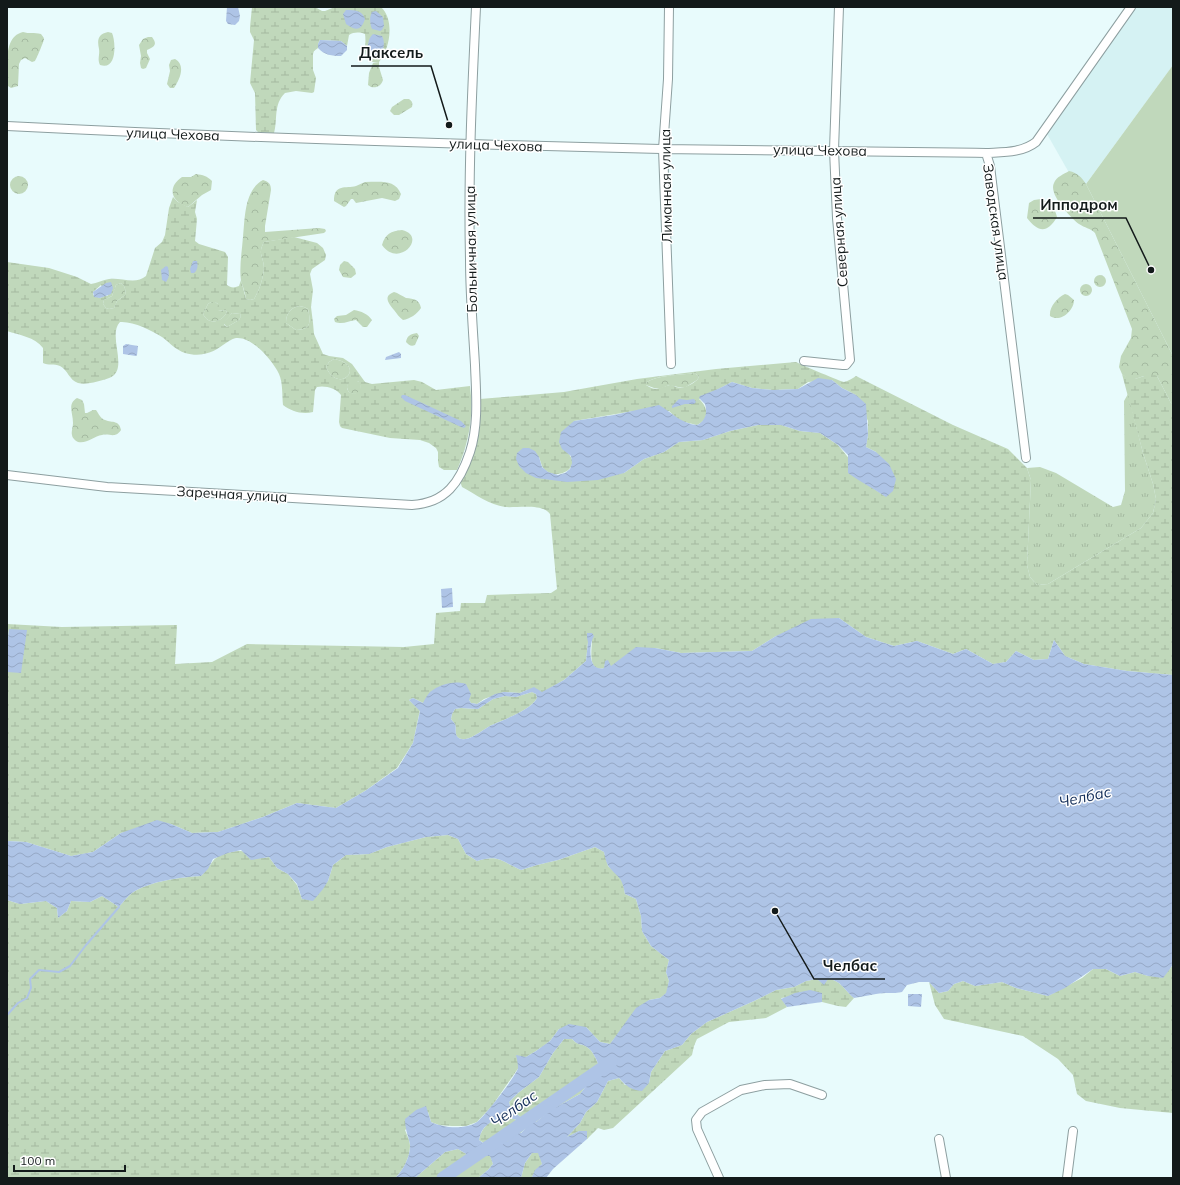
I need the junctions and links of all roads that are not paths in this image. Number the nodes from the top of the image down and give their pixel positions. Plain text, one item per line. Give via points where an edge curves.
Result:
1 (476, 7) edge
2 (669, 7) edge
3 (839, 7) edge
4 (1131, 7) edge
5 (7, 126) edge
6 (469, 144) junction
7 (663, 149) junction
8 (834, 150) junction
9 (986, 153) junction
10 (804, 360) dead end
11 (671, 364) dead end
12 (1026, 458) dead end
13 (7, 475) edge
14 (453, 487) joint
15 (822, 1095) dead end
16 (1073, 1131) dead end
17 (939, 1139) dead end
18 (719, 1178) edge
19 (946, 1178) edge
20 (1066, 1178) edge

1 - 6 street, Больничная улица
2 - 7 street, Лиманная улица via 668,79
3 - 8 street, Северная улица
4 - 9 street, Заводская улица via 1036,142 1027,148
5 - 6 street, улица Чехова via 155,134
6 - 7 street, улица Чехова
6 - 14 street, Больничная улица via 476,420 470,453
7 - 8 street, улица Чехова
7 - 11 street, Лиманная улица
8 - 9 street, улица Чехова
8 - 10 street, Северная улица via 837,218 850,360 846,365
9 - 12 street, Заводская улица via 990,166
13 - 14 street, Заречная улица via 106,487 412,505 437,498
15 - 18 street via 790,1084 765,1085 740,1090 702,1112 696,1120 697,1129
16 - 20 street
17 - 19 street

